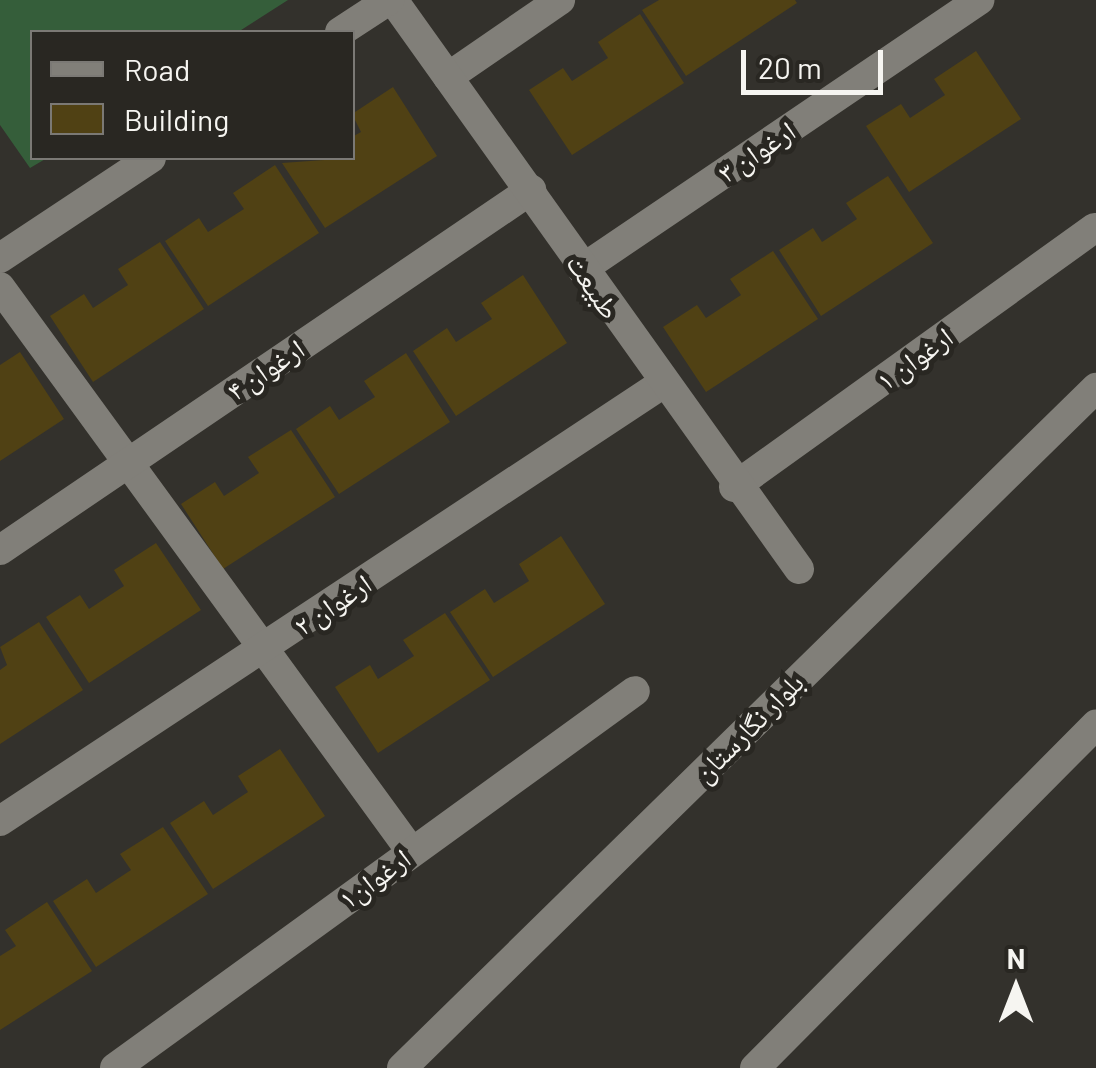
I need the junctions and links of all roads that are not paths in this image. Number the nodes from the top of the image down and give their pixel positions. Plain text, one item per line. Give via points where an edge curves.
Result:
1 (391, 0) edge
2 (560, 0) edge
3 (979, 0) edge
4 (343, 30) edge
5 (448, 77) junction
6 (148, 160) edge
7 (531, 190) junction
8 (1095, 228) edge
9 (4, 245) edge
10 (582, 269) junction
11 (0, 287) edge
12 (662, 384) junction
13 (1096, 388) edge
14 (129, 460) junction
15 (734, 487) junction
16 (0, 550) edge
17 (798, 569) dead end
18 (262, 650) junction
19 (635, 691) dead end
20 (1096, 725) edge
21 (0, 821) edge
22 (410, 851) junction
23 (114, 1068) edge
24 (402, 1068) edge
25 (755, 1068) edge

1 - 4 street
1 - 5 street, طبیعت
2 - 5 street
3 - 10 street, ارغوان ۳
5 - 7 street, طبیعت
6 - 9 street
7 - 10 street, طبیعت
7 - 14 street, ارغوان ۴
8 - 15 street, ارغوان ۱
10 - 12 street, طبیعت
11 - 14 street
12 - 15 street, طبیعت
12 - 18 street, ارغوان ۲
13 - 24 street, بلوار نگارستان
14 - 16 street, ارغوان ۴
14 - 18 street
15 - 17 street, طبیعت
18 - 21 street, ارغوان ۲
18 - 22 street
19 - 22 street, ارغوان۱
20 - 25 street
22 - 23 street, ارغوان۱

